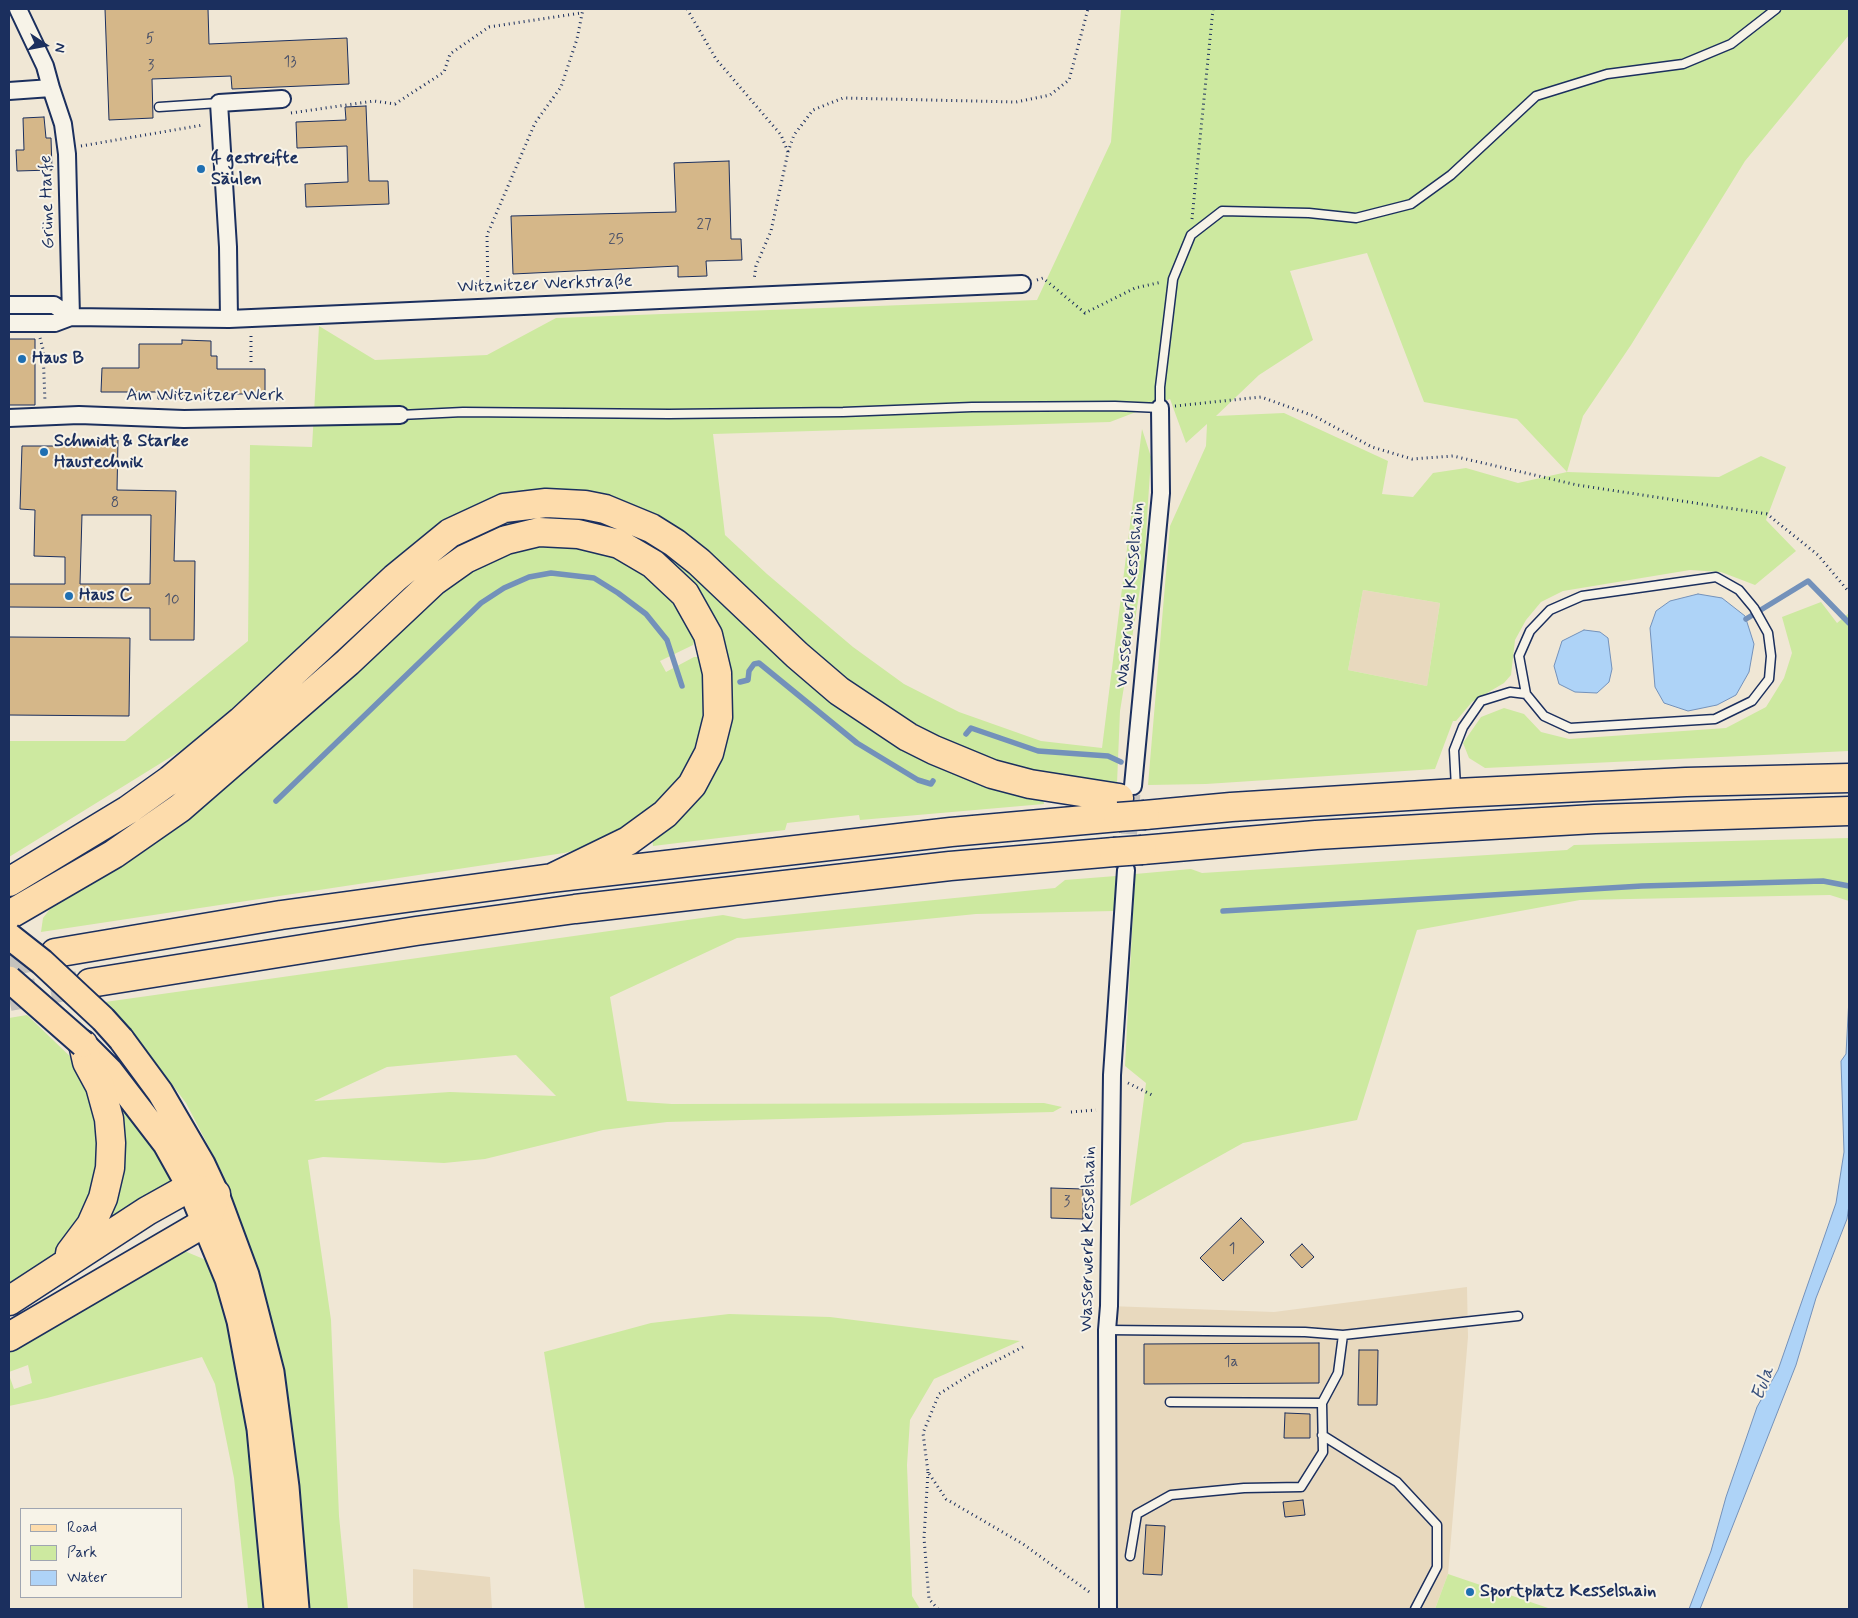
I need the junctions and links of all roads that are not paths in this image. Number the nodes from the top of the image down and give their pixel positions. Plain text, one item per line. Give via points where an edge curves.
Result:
1 (18, 9) edge
2 (1776, 9) edge
3 (51, 88) junction
4 (9, 91) edge
5 (219, 103) junction
6 (285, 106) road end
7 (159, 107) dead end
8 (1022, 284) road end
9 (9, 305) edge
10 (71, 317) junction
11 (229, 319) junction
12 (9, 323) edge
13 (1160, 408) junction
14 (400, 415) joint
15 (9, 418) edge
16 (1526, 694) junction
17 (1849, 778) edge
18 (1456, 793) junction
19 (1132, 803) junction
20 (1848, 811) edge
21 (1127, 857) junction
22 (552, 878) junction
23 (9, 882) edge
24 (14, 913) edge
25 (9, 936) edge
26 (54, 953) tunnel mouth
27 (9, 979) edge
28 (90, 983) tunnel mouth
29 (84, 1044) junction
30 (190, 1187) junction
31 (216, 1194) junction
32 (206, 1222) junction
33 (58, 1268) junction
34 (9, 1301) edge
35 (1518, 1316) dead end
36 (1107, 1330) junction
37 (1343, 1335) junction
38 (9, 1337) edge
39 (1170, 1402) dead end
40 (1322, 1403) junction
41 (1322, 1435) junction
42 (1130, 1556) dead end
43 (1108, 1608) edge
44 (277, 1609) edge
45 (296, 1609) edge
46 (1415, 1609) edge

1 - 3 street, Grüne Harfe via 46,66
2 - 13 lane via 1731,44 1683,64 1607,74 1536,96 1451,174 1411,204 1356,218 1222,210 1191,235 1173,279
3 - 4 street
3 - 10 street, Grüne Harfe via 63,124 67,154
5 - 6 street
5 - 7 lane
5 - 11 street
8 - 11 street, Witznitzer Werkstraße
9 - 10 street, Witznitzer Werkstraße via 54,305
10 - 11 street, Witznitzer Werkstraße
10 - 12 street, Witznitzer Werkstraße via 55,323
13 - 14 lane via 972,407 843,412 463,412
13 - 19 street, Wasserwerk Kesselshain via 1160,493
14 - 15 street, Am Witznitzer Werk via 184,419 45,415
16 - 16 lane via 1544,716 1570,728 1715,719 1752,701 1770,679 1772,656 1768,633 1739,590 1716,577 1582,596 1550,610 1530,631 1519,656
16 - 18 lane via 1510,692 1482,701 1467,720 1454,750
17 - 18 highway
18 - 19 highway via 1231,807
19 - 22 highway via 951,832
19 - 23 highway via 992,774 934,750 873,716 839,691 675,543 651,528 605,509 546,503 504,508 450,533 395,578 241,721 184,769 128,810
20 - 21 highway via 1585,820 1316,835
21 - 28 highway via 901,871 574,910 416,931
21 - 36 street, Wasserwerk Kesselshain via 1112,1075
22 - 24 highway via 628,841 665,814 692,785 709,753 718,717 717,673 708,634 685,594 653,564 618,544 578,534 538,532 506,540 464,559 434,581 348,662 180,808 114,854
22 - 26 highway via 282,915
25 - 31 main road, bridge via 55,974 121,1039 160,1092
27 - 29 main road, bridge
29 - 30 main road via 138,1105 166,1144
29 - 33 highway via 87,1062 100,1086 108,1119 110,1168 103,1198 91,1226
30 - 31 highway
30 - 32 main road
30 - 33 highway
31 - 32 highway
31 - 45 main road via 246,1275 271,1372 286,1486
32 - 38 highway
32 - 44 main road via 238,1312 252,1374
33 - 34 highway
35 - 37 lane
36 - 37 lane
36 - 43 street, Wasserwerk Kesselshain
37 - 40 lane via 1338,1373
39 - 40 lane
40 - 41 lane
41 - 42 lane via 1323,1452 1301,1488 1244,1488 1172,1495 1137,1514
41 - 46 lane via 1397,1482 1437,1525 1437,1567

